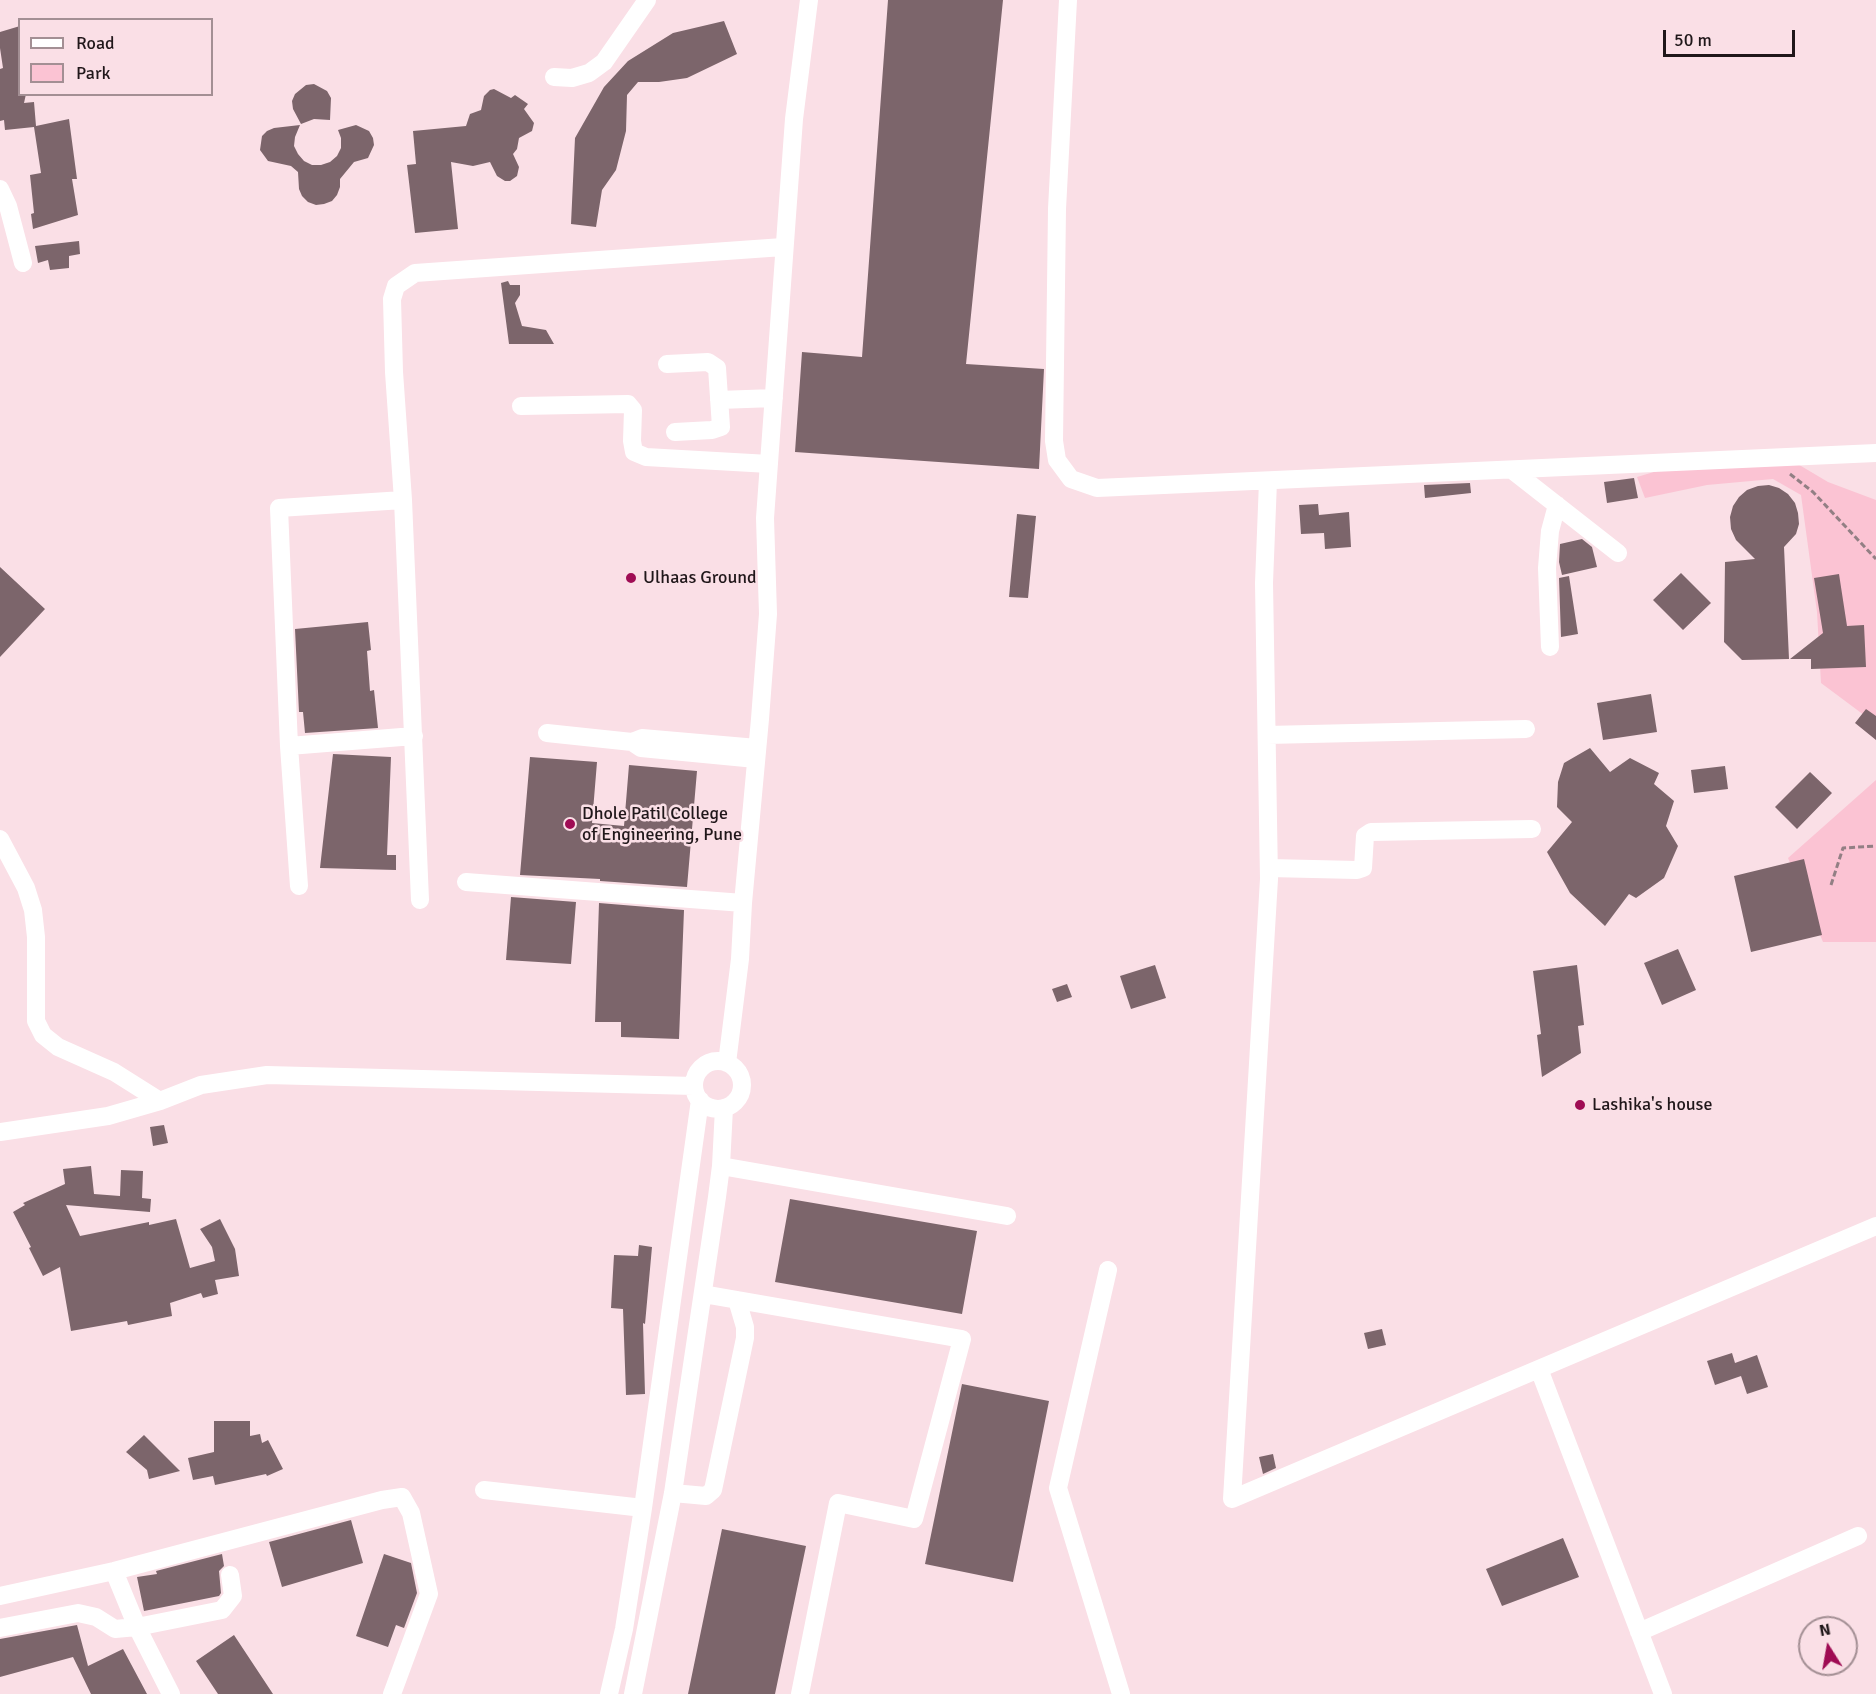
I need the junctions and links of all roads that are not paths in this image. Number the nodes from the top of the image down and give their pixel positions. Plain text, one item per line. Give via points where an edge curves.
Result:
1 (647, 0) edge
2 (809, 0) edge
3 (1068, 0) edge
4 (554, 77) dead end
5 (0, 189) edge
6 (783, 247) junction
7 (23, 263) dead end
8 (667, 364) dead end
9 (774, 398) junction
10 (719, 400) junction
11 (521, 406) dead end
12 (717, 430) junction
13 (675, 432) dead end
14 (1876, 453) edge
15 (717, 462) junction
16 (769, 464) junction
17 (1512, 470) junction
18 (1268, 481) junction
19 (403, 500) junction
20 (1557, 505) junction
21 (1618, 553) dead end
22 (1550, 647) dead end
23 (1526, 729) dead end
24 (547, 733) dead end
25 (1267, 735) junction
26 (414, 736) junction
27 (289, 746) junction
28 (757, 754) junction
29 (1532, 828) dead end
30 (0, 839) edge
31 (1269, 868) junction
32 (466, 882) dead end
33 (299, 886) dead end
34 (420, 900) dead end
35 (743, 903) junction
36 (727, 1063) junction
37 (697, 1093) junction
38 (160, 1101) junction
39 (724, 1108) junction
40 (0, 1132) edge
41 (721, 1166) junction
42 (1007, 1216) dead end
43 (1876, 1226) edge
44 (1108, 1270) dead end
45 (703, 1294) junction
46 (737, 1300) junction
47 (1539, 1369) junction
48 (484, 1490) dead end
49 (673, 1492) junction
50 (643, 1508) junction
51 (1858, 1536) dead end
52 (114, 1571) junction
53 (230, 1575) dead end
54 (0, 1596) edge
55 (137, 1627) junction
56 (0, 1628) edge
57 (1640, 1632) junction
58 (171, 1694) edge
59 (392, 1694) edge
60 (609, 1694) edge
61 (633, 1694) edge
62 (800, 1694) edge
63 (1121, 1694) edge
64 (1663, 1694) edge

1 - 4 street via 604,62 589,73 572,78
2 - 6 street
3 - 18 street via 1057,209 1057,460 1071,478 1097,488
5 - 7 street
6 - 9 street
6 - 19 street via 415,273 396,286 392,299
8 - 10 street via 714,364
9 - 10 street
9 - 16 street
10 - 12 street via 721,427
11 - 15 street via 628,404 633,410 634,452 646,457
12 - 13 street
12 - 15 street
14 - 17 street
15 - 16 street
16 - 28 street via 765,518 768,614
17 - 18 street
17 - 20 street
18 - 25 street via 1264,583
19 - 26 street
19 - 27 street via 279,508
20 - 21 street
20 - 22 street via 1546,568
23 - 25 street
24 - 28 street via 632,742 641,748
25 - 31 street
26 - 27 street
26 - 34 street
27 - 33 street
28 - 35 street
29 - 31 street via 1371,832 1365,836 1363,868
30 - 38 street via 33,910 36,1021 43,1035 58,1047 114,1072
31 - 47 street via 1232,1498
32 - 35 street
35 - 36 street
36 - 37 street via 711,1062 699,1071
36 - 39 street via 739,1072 742,1088 735,1102
37 - 38 street via 267,1075 201,1085
37 - 39 street via 713,1108
37 - 50 street
38 - 40 street via 108,1116
39 - 41 street
41 - 42 street
41 - 45 street
43 - 47 street
44 - 63 street via 1058,1488
45 - 46 street
45 - 49 street
46 - 49 street via 745,1338 713,1490 706,1496
46 - 62 street via 962,1339 914,1519 838,1503
47 - 57 street
48 - 50 street
49 - 61 street
50 - 60 street via 624,1629
51 - 57 street
52 - 54 street
52 - 55 street
52 - 59 street via 402,1497 411,1513 429,1594
53 - 55 street via 233,1596 222,1610
55 - 56 street via 115,1629 96,1617 78,1613
55 - 58 street
57 - 64 street

